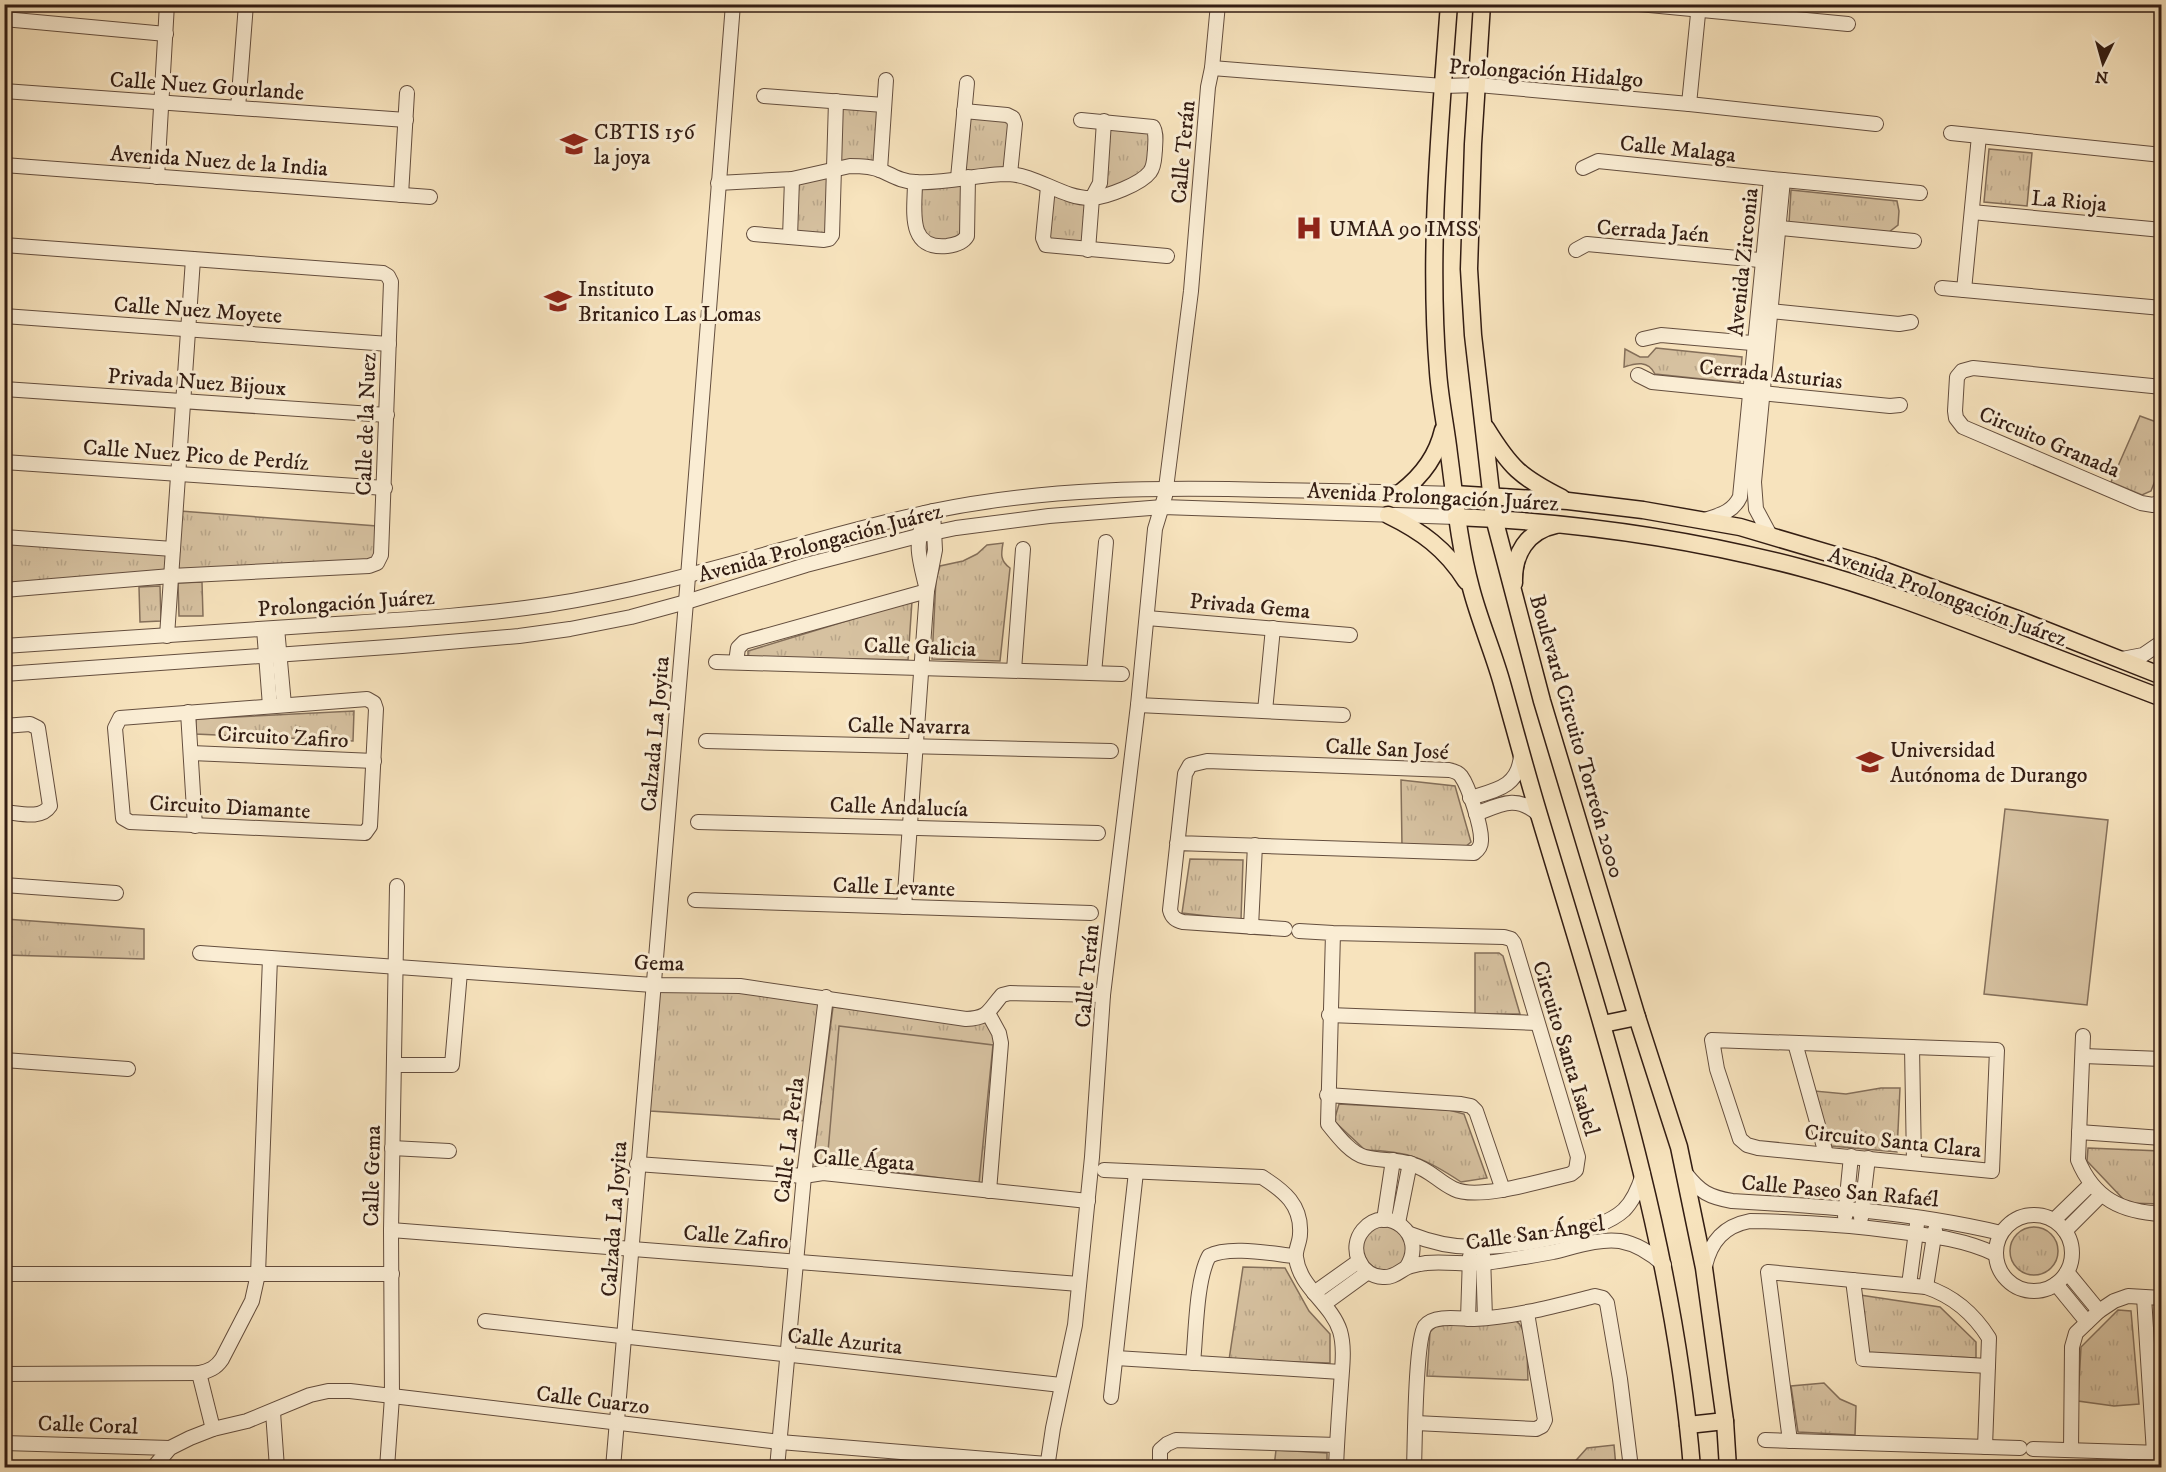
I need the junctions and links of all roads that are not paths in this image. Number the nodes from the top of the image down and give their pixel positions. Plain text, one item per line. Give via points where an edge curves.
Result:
1 (167, 4) edge
2 (246, 4) edge
3 (733, 4) edge
4 (1218, 4) edge
5 (1449, 4) edge
6 (1482, 4) edge
7 (1639, 4) edge
8 (1699, 7) edge
9 (4, 19) edge
10 (1848, 24) dead end
11 (165, 34) junction
12 (1212, 68) junction
13 (886, 80) dead end
14 (967, 83) dead end
15 (1478, 85) junction
16 (1443, 86) junction
17 (4, 91) edge
18 (407, 93) dead end
19 (764, 96) dead end
20 (836, 101) junction
21 (161, 102) junction
22 (879, 104) junction
23 (1689, 104) junction
24 (238, 108) junction
25 (964, 111) junction
26 (406, 120) junction
27 (1081, 120) dead end
28 (1104, 122) junction
29 (1876, 124) dead end
30 (1951, 133) dead end
31 (1979, 136) junction
32 (2162, 155) edge
33 (4, 165) edge
34 (1582, 168) dead end
35 (834, 170) junction
36 (880, 170) junction
37 (1010, 174) junction
38 (157, 177) junction
39 (963, 178) junction
40 (792, 179) junction
41 (1777, 179) junction
42 (915, 182) junction
43 (718, 183) junction
44 (1048, 187) junction
45 (1920, 193) dead end
46 (401, 195) junction
47 (430, 197) dead end
48 (1092, 198) junction
49 (1972, 212) junction
50 (1772, 227) junction
51 (2162, 230) edge
52 (754, 234) dead end
53 (790, 237) junction
54 (1914, 241) dead end
55 (4, 245) edge
56 (1089, 250) junction
57 (1576, 250) dead end
58 (1167, 256) dead end
59 (193, 258) junction
60 (1769, 260) junction
61 (1942, 288) dead end
62 (1964, 290) junction
63 (2162, 308) edge
64 (1764, 310) junction
65 (4, 316) edge
66 (1911, 322) dead end
67 (188, 330) junction
68 (1643, 339) dead end
69 (389, 344) junction
70 (1761, 344) junction
71 (1638, 375) dead end
72 (2162, 387) edge
73 (4, 389) edge
74 (1756, 393) junction
75 (183, 401) junction
76 (1900, 405) dead end
77 (387, 415) junction
78 (1445, 420) junction
79 (1483, 423) junction
80 (4, 462) edge
81 (178, 474) junction
82 (1166, 487) junction
83 (385, 488) junction
84 (1401, 492) junction
85 (1454, 494) junction
86 (1491, 497) junction
87 (1568, 501) junction
88 (2162, 501) edge
89 (1163, 507) junction
90 (929, 512) junction
91 (1388, 515) junction
92 (1456, 517) junction
93 (1494, 518) junction
94 (1705, 521) junction
95 (1564, 524) junction
96 (935, 532) junction
97 (1770, 535) junction
98 (918, 536) junction
99 (4, 537) edge
100 (1107, 542) dead end
101 (173, 549) junction
102 (1023, 549) dead end
103 (171, 576) junction
104 (688, 576) junction
105 (1471, 589) junction
106 (4, 590) edge
107 (927, 591) junction
108 (1515, 602) junction
109 (686, 603) junction
110 (1147, 618) junction
111 (2020, 620) junction
112 (270, 628) junction
113 (1273, 628) junction
114 (1350, 634) dead end
115 (167, 636) junction
116 (2011, 640) junction
117 (2162, 642) edge
118 (4, 646) edge
119 (272, 655) junction
120 (2122, 659) junction
121 (716, 662) dead end
122 (736, 662) junction
123 (921, 667) junction
124 (1014, 670) junction
125 (1094, 673) junction
126 (4, 674) edge
127 (1122, 674) dead end
128 (2162, 676) edge
129 (2162, 698) edge
130 (1138, 705) junction
131 (277, 706) junction
132 (1265, 711) junction
133 (188, 712) junction
134 (1343, 715) dead end
135 (4, 726) edge
136 (706, 741) dead end
137 (916, 746) junction
138 (1110, 751) dead end
139 (191, 753) junction
140 (1521, 753) junction
141 (374, 761) junction
142 (1470, 798) junction
143 (4, 812) edge
144 (1476, 814) junction
145 (1539, 815) junction
146 (698, 822) dead end
147 (195, 826) junction
148 (910, 828) junction
149 (1098, 833) dead end
150 (1177, 843) junction
151 (1255, 845) junction
152 (4, 885) edge
153 (397, 885) dead end
154 (116, 893) dead end
155 (695, 900) dead end
156 (904, 907) junction
157 (1092, 913) dead end
158 (1174, 919) joint
159 (1251, 927) junction
160 (1332, 933) junction
161 (201, 953) dead end
162 (270, 958) junction
163 (395, 967) junction
164 (460, 972) junction
165 (653, 985) junction
166 (1103, 995) junction
167 (826, 997) junction
168 (988, 1013) junction
169 (1329, 1015) junction
170 (1638, 1017) junction
171 (1537, 1023) junction
172 (1603, 1024) junction
173 (2083, 1036) dead end
174 (1795, 1043) junction
175 (1912, 1047) junction
176 (2083, 1056) junction
177 (2162, 1059) edge
178 (4, 1060) edge
179 (394, 1065) junction
180 (128, 1069) dead end
181 (1327, 1095) junction
182 (2079, 1132) junction
183 (2162, 1137) edge
184 (392, 1148) junction
185 (449, 1151) dead end
186 (1827, 1154) junction
187 (1851, 1156) junction
188 (1868, 1158) junction
189 (1393, 1160) junction
190 (1410, 1163) junction
191 (1914, 1163) junction
192 (637, 1164) junction
193 (1104, 1170) dead end
194 (1136, 1172) junction
195 (1684, 1172) junction
196 (1643, 1174) junction
197 (804, 1176) junction
198 (2091, 1184) junction
199 (1503, 1190) junction
200 (989, 1191) junction
201 (2101, 1195) junction
202 (1088, 1202) junction
203 (1846, 1208) junction
204 (1862, 1210) junction
205 (2162, 1214) edge
206 (1918, 1216) junction
207 (1936, 1219) junction
208 (1384, 1220) junction
209 (2054, 1220) junction
210 (1398, 1223) junction
211 (1844, 1225) junction
212 (1861, 1226) junction
213 (391, 1230) junction
214 (2065, 1231) junction
215 (2001, 1233) junction
216 (1410, 1234) junction
217 (1916, 1234) junction
218 (1934, 1237) junction
219 (1477, 1247) junction
220 (632, 1249) junction
221 (1995, 1254) junction
222 (1295, 1256) junction
223 (796, 1263) junction
224 (1477, 1264) junction
225 (1664, 1264) junction
226 (1363, 1266) junction
227 (1406, 1268) junction
228 (1704, 1268) junction
229 (2067, 1272) junction
230 (4, 1274) edge
231 (258, 1274) junction
232 (392, 1274) junction
233 (1853, 1280) junction
234 (1079, 1284) junction
235 (2056, 1284) junction
236 (1909, 1285) junction
237 (1926, 1287) junction
238 (1314, 1293) junction
239 (2144, 1297) junction
240 (2162, 1298) edge
241 (1324, 1304) junction
242 (2099, 1311) junction
243 (1527, 1313) junction
244 (1485, 1318) junction
245 (1468, 1319) junction
246 (485, 1321) dead end
247 (2087, 1322) junction
248 (625, 1336) junction
249 (787, 1354) junction
250 (1116, 1358) junction
251 (1193, 1363) junction
252 (1988, 1366) junction
253 (1341, 1372) junction
254 (199, 1373) junction
255 (4, 1374) edge
256 (1061, 1385) junction
257 (392, 1397) junction
258 (1111, 1397) dead end
259 (273, 1412) junction
260 (1725, 1421) junction
261 (617, 1422) junction
262 (1416, 1423) junction
263 (1688, 1425) junction
264 (213, 1429) junction
265 (1765, 1440) dead end
266 (1790, 1441) junction
267 (780, 1442) junction
268 (4, 1443) edge
269 (1337, 1444) junction
270 (1985, 1447) junction
271 (170, 1448) junction
272 (2071, 1450) junction
273 (2158, 1453) edge
274 (1047, 1466) edge
275 (153, 1467) edge
276 (278, 1467) edge
277 (387, 1467) edge
278 (613, 1467) edge
279 (777, 1467) edge
280 (1160, 1467) edge
281 (1336, 1467) edge
282 (1414, 1467) edge
283 (1631, 1467) edge
284 (1692, 1467) edge
285 (1728, 1467) edge

1 - 11 street
2 - 24 street
3 - 43 street, Calzada La Joyita
4 - 12 street, Calle Terán
5 - 16 main road
6 - 15 main road, Boulevard Circuito Torreón 2000
7 - 8 street
8 - 10 street
8 - 23 street
9 - 11 street
11 - 21 street
12 - 16 street, Prolongación Hidalgo
12 - 82 street, Calle Terán
13 - 22 street
14 - 25 street
15 - 16 street, Prolongación Hidalgo
15 - 23 street, Prolongación Hidalgo
15 - 79 main road, Boulevard Circuito Torreón 2000 via 1469,269
16 - 78 main road via 1435,267 1438,375
17 - 21 street, Calle Nuez Gourlande
18 - 26 street
19 - 20 street
20 - 22 street
20 - 35 street
21 - 24 street, Calle Nuez Gourlande
21 - 38 street
22 - 36 street
23 - 29 street, Prolongación Hidalgo
24 - 26 street, Calle Nuez Gourlande
25 - 37 street via 1013,118
25 - 39 street
26 - 46 street
27 - 28 street
28 - 48 street via 1100,183
28 - 48 street via 1150,126 1155,130 1154,162 1146,176 1132,186
30 - 31 street
31 - 32 street
31 - 49 street
33 - 38 street, Avenida Nuez de la India
34 - 41 street, Calle Malaga via 1598,161
35 - 36 street via 850,166
35 - 40 street
35 - 53 street via 830,238
36 - 42 street
37 - 39 street
37 - 44 street
38 - 46 street, Avenida Nuez de la India
39 - 42 street
39 - 42 street via 968,236 963,242 948,246 929,244 915,231
40 - 43 street
40 - 53 street
41 - 45 street, Calle Malaga
41 - 50 street, Avenida Zirconia
43 - 104 street, Calzada La Joyita
44 - 48 street
44 - 56 street via 1044,242 1050,247
46 - 47 street, Avenida Nuez de la India
48 - 56 street
49 - 51 street, La Rioja
49 - 62 street
50 - 54 street
50 - 60 street, Avenida Zirconia
52 - 53 street
55 - 59 street, Calle de la Nuez
56 - 58 street
57 - 60 street, Cerrada Jaén via 1587,244
59 - 67 street
59 - 69 street, Calle de la Nuez via 383,273 391,282
60 - 64 street, Avenida Zirconia
61 - 62 street
62 - 63 street
64 - 66 street
64 - 70 street, Avenida Zirconia
65 - 67 street, Calle Nuez Moyete
67 - 69 street, Calle Nuez Moyete
67 - 75 street
68 - 70 street via 1661,335
69 - 77 street, Calle de la Nuez
70 - 74 street, Avenida Zirconia
71 - 74 street, Cerrada Asturias via 1652,382
72 - 88 street, Circuito Granada via 1973,368 1962,371 1958,377 1955,411 1959,423 1974,431 2141,503 2153,505
73 - 75 street, Privada Nuez Bijoux
74 - 76 street, Cerrada Asturias
74 - 94 street, Avenida Zirconia via 1740,497 1726,513
74 - 97 street, Avenida Zirconia via 1754,498
75 - 77 street, Privada Nuez Bijoux
75 - 81 street
77 - 83 street, Calle de la Nuez
78 - 84 main road via 1439,446 1416,480
78 - 85 main road
79 - 86 main road, Boulevard Circuito Torreón 2000
79 - 87 main road via 1516,471
80 - 81 street, Calle Nuez Pico de Perdíz
81 - 83 street, Calle Nuez Pico de Perdíz
81 - 101 street
82 - 84 street, Avenida Prolongación Juárez
82 - 89 street, Calle Terán
82 - 90 street, Avenida Prolongación Juárez via 1080,492
83 - 103 street, Calle de la Nuez via 381,555 374,565
84 - 85 street, Avenida Prolongación Juárez
85 - 86 main road, Avenida Prolongación Juárez
85 - 92 main road
86 - 87 main road, Avenida Prolongación Juárez
86 - 93 main road, Boulevard Circuito Torreón 2000
87 - 94 main road, Avenida Prolongación Juárez
89 - 91 street, Avenida Prolongación Juárez
89 - 96 street, Avenida Prolongación Juárez via 1049,516
89 - 110 street, Calle Terán via 1155,529
90 - 96 street
90 - 98 street
90 - 104 street, Avenida Prolongación Juárez via 840,532
91 - 92 street, Avenida Prolongación Juárez
91 - 105 main road via 1436,544
92 - 93 main road, Avenida Prolongación Juárez
92 - 105 main road
93 - 95 main road, Avenida Prolongación Juárez
93 - 108 main road, Boulevard Circuito Torreón 2000
94 - 97 main road, Avenida Prolongación Juárez
95 - 108 main road via 1539,530 1519,551 1514,569
95 - 116 main road, Avenida Prolongación Juárez via 1657,537 1804,568 1903,599
96 - 98 street, Avenida Prolongación Juárez
96 - 107 street
97 - 111 main road, Avenida Prolongación Juárez via 1872,566
98 - 107 street via 918,557
98 - 109 street, Avenida Prolongación Juárez via 806,565
99 - 101 street
100 - 125 street
101 - 103 street
102 - 124 street
103 - 106 street
103 - 115 street
104 - 109 street, Calzada La Joyita
104 - 112 street, Prolongación Juárez via 544,605
105 - 140 main road
107 - 122 street via 744,642 738,648
107 - 123 street
108 - 170 main road, Boulevard Circuito Torreón 2000
109 - 119 street via 621,619 519,636
109 - 165 street, Calzada La Joyita
110 - 113 street, Privada Gema
110 - 130 street, Calle Terán
111 - 116 main road
111 - 120 main road, Avenida Prolongación Juárez
112 - 115 street, Prolongación Juárez
112 - 119 street
113 - 114 street, Privada Gema
113 - 132 street
115 - 118 street, Prolongación Juárez
116 - 129 main road, Avenida Prolongación Juárez
117 - 120 street via 2143,655
119 - 126 street
119 - 131 street
120 - 128 main road, Avenida Prolongación Juárez
121 - 122 street, Calle Galicia
122 - 123 street, Calle Galicia
123 - 124 street, Calle Galicia
123 - 137 street
124 - 125 street, Calle Galicia
125 - 127 street, Calle Galicia
130 - 132 street, Calle San José
130 - 166 street, Calle Terán
131 - 133 street, Circuito Diamante
131 - 141 street, Circuito Diamante via 371,700 376,709
132 - 134 street, Calle San José
133 - 139 street
133 - 147 street, Circuito Diamante via 125,717 118,720 115,728 123,818 130,822
135 - 143 street via 30,724 38,728 50,806 39,814
136 - 137 street, Calle Navarra
137 - 138 street, Calle Navarra
137 - 148 street
139 - 141 street, Circuito Zafiro
139 - 147 street
140 - 142 street via 1520,766 1506,786
140 - 145 main road
141 - 147 street, Circuito Diamante via 370,826 365,833
142 - 144 street, Calle San José
142 - 150 street, Calle San José via 1461,777 1449,770 1196,762 1185,774
144 - 145 street via 1510,802 1531,807
144 - 151 street, Calle San José via 1482,841 1474,853
145 - 172 main road
146 - 148 street, Calle Andalucía
148 - 149 street, Calle Andalucía
148 - 156 street
150 - 151 street, Calle San José
150 - 158 street, Calle San José via 1170,910
151 - 159 street
152 - 154 street
153 - 163 street, Calle Gema
155 - 156 street, Calle Levante
156 - 157 street, Calle Levante
158 - 159 street, Circuito Santa Isabel
159 - 160 street, Circuito Santa Isabel
160 - 169 street, Circuito Santa Isabel
160 - 171 street, Circuito Santa Isabel via 1511,939
161 - 162 street, Gema
162 - 163 street, Gema
162 - 231 street
163 - 164 street, Gema
163 - 179 street, Calle Gema
164 - 165 street, Gema
164 - 179 street via 452,1065
165 - 167 street, Gema via 740,986
165 - 192 street, Calzada La Joyita
166 - 168 street via 1010,993 1002,995
166 - 202 street, Calle Terán
167 - 168 street, Gema via 966,1019
167 - 197 street, Calle La Perla
168 - 200 street via 1001,1043
169 - 171 street
169 - 181 street, Circuito Santa Isabel
170 - 172 main road
170 - 195 main road, Boulevard Circuito Torreón 2000
171 - 199 street, Circuito Santa Isabel via 1578,1166 1571,1174
172 - 196 main road
173 - 176 street
174 - 175 street, Circuito Santa Clara
174 - 186 street
174 - 186 street, Circuito Santa Clara via 1712,1040 1717,1069 1740,1140 1758,1148
175 - 191 street
175 - 191 street, Circuito Santa Clara via 1997,1050 1992,1171
176 - 177 street
176 - 182 street
178 - 180 street
179 - 184 street, Calle Gema
181 - 189 street, Circuito Santa Isabel via 1328,1124 1340,1139 1357,1154
181 - 199 street via 1471,1106
182 - 183 street
182 - 198 street via 2078,1160
184 - 185 street
184 - 213 street, Calle Gema
186 - 187 street, Circuito Santa Clara
187 - 188 street, Circuito Santa Clara
187 - 203 street
188 - 191 street, Circuito Santa Clara
188 - 204 street
189 - 190 street, Circuito Santa Isabel
189 - 208 street
190 - 199 street, Circuito Santa Isabel via 1453,1189
190 - 210 street
192 - 197 street, Calle Ágata
192 - 220 street, Calzada La Joyita
193 - 194 street
194 - 222 street via 1262,1177 1283,1190 1293,1203 1300,1234
194 - 250 street
195 - 203 street, Calle Paseo San Rafaél via 1697,1189 1714,1198
195 - 228 main road, Boulevard Circuito Torreón 2000
196 - 219 street, Calle San Ángel via 1625,1209 1602,1224 1548,1238
196 - 225 main road
197 - 200 street, Calle Ágata via 823,1173
197 - 223 street, Calle La Perla
198 - 201 street
198 - 209 street
200 - 202 street, Calle Ágata
201 - 205 street via 2139,1213
201 - 214 street
202 - 234 street, Calle Terán
203 - 204 street, Calle Paseo San Rafaél
203 - 211 street
204 - 206 street, Calle Paseo San Rafaél
204 - 212 street
206 - 207 street, Calle Paseo San Rafaél
206 - 217 street
207 - 215 street, Calle Paseo San Rafaél
207 - 218 street
208 - 210 street
208 - 226 street via 1368,1225 1358,1237 1356,1253
209 - 214 street
209 - 215 street via 2038,1215 2021,1216
210 - 216 street
211 - 212 street, Calle Paseo San Rafaél
211 - 228 street, Calle Paseo San Rafaél via 1750,1221 1735,1224 1708,1250
212 - 217 street, Calle Paseo San Rafaél
213 - 220 street, Calle Zafiro
213 - 232 street, Calle Gema
214 - 229 street via 2072,1251
215 - 221 street
216 - 219 street, Calle San Ángel via 1440,1244
216 - 227 street via 1414,1248
217 - 218 street, Calle Paseo San Rafaél
217 - 236 street
218 - 221 street, Calle Paseo San Rafaél via 1969,1243
218 - 237 street
219 - 224 street
220 - 223 street, Calle Zafiro
220 - 248 street, Calzada La Joyita
221 - 235 street via 2000,1270 2017,1287 2041,1290
222 - 238 street
222 - 251 street via 1227,1251 1209,1256 1204,1267
223 - 234 street, Calle Zafiro
223 - 249 street, Calle La Perla
224 - 225 street, Calle San Ángel via 1604,1241 1632,1244
224 - 227 street, Calle San Ángel via 1426,1263
224 - 244 street
224 - 245 street
225 - 263 main road
226 - 227 street via 1374,1275 1388,1277
226 - 238 street
226 - 241 street
228 - 260 main road, Boulevard Circuito Torreón 2000
229 - 235 street
229 - 242 street
230 - 231 street
231 - 232 street
231 - 254 street via 252,1301 222,1359 208,1372
232 - 257 street, Calle Gema
233 - 236 street
233 - 252 street via 1863,1359
233 - 266 street via 1768,1272
234 - 256 street, Calle Terán
235 - 247 street
236 - 237 street
237 - 252 street via 1949,1297 1980,1324 1989,1338
238 - 241 street
239 - 240 street
239 - 242 street via 2128,1296
239 - 273 street
241 - 253 street via 1340,1331
242 - 247 street
243 - 244 street
243 - 262 street via 1545,1420 1542,1426 1536,1429
243 - 283 street via 1595,1296 1603,1298 1620,1379
244 - 245 street
245 - 262 street via 1440,1319 1425,1327
246 - 248 street, Calle Azurita
247 - 272 street via 2076,1333 2072,1347
248 - 249 street, Calle Azurita
248 - 261 street, Calzada La Joyita
249 - 256 street, Calle Azurita
249 - 267 street, Calle La Perla
250 - 251 street
250 - 258 street
251 - 253 street
252 - 270 street
253 - 269 street
254 - 255 street
254 - 264 street
256 - 274 street, Calle Terán
257 - 259 street, Calle Cuarzo via 328,1391 289,1402
257 - 261 street, Calle Cuarzo
257 - 277 street, Calle Gema
259 - 264 street, Calle Cuarzo
259 - 276 street
260 - 263 main road
260 - 285 main road, Boulevard Circuito Torreón 2000
261 - 267 street, Calle Cuarzo
261 - 278 street, Calzada La Joyita
262 - 282 street
263 - 284 main road
264 - 271 street, Calle Cuarzo
265 - 266 street
266 - 270 street
267 - 274 street, Calle Cuarzo
267 - 279 street, Calle La Perla
268 - 271 street, Calle Coral
269 - 280 street via 1176,1440 1160,1450
269 - 281 street
270 - 272 street
271 - 275 street, Calle Cuarzo
272 - 273 street

